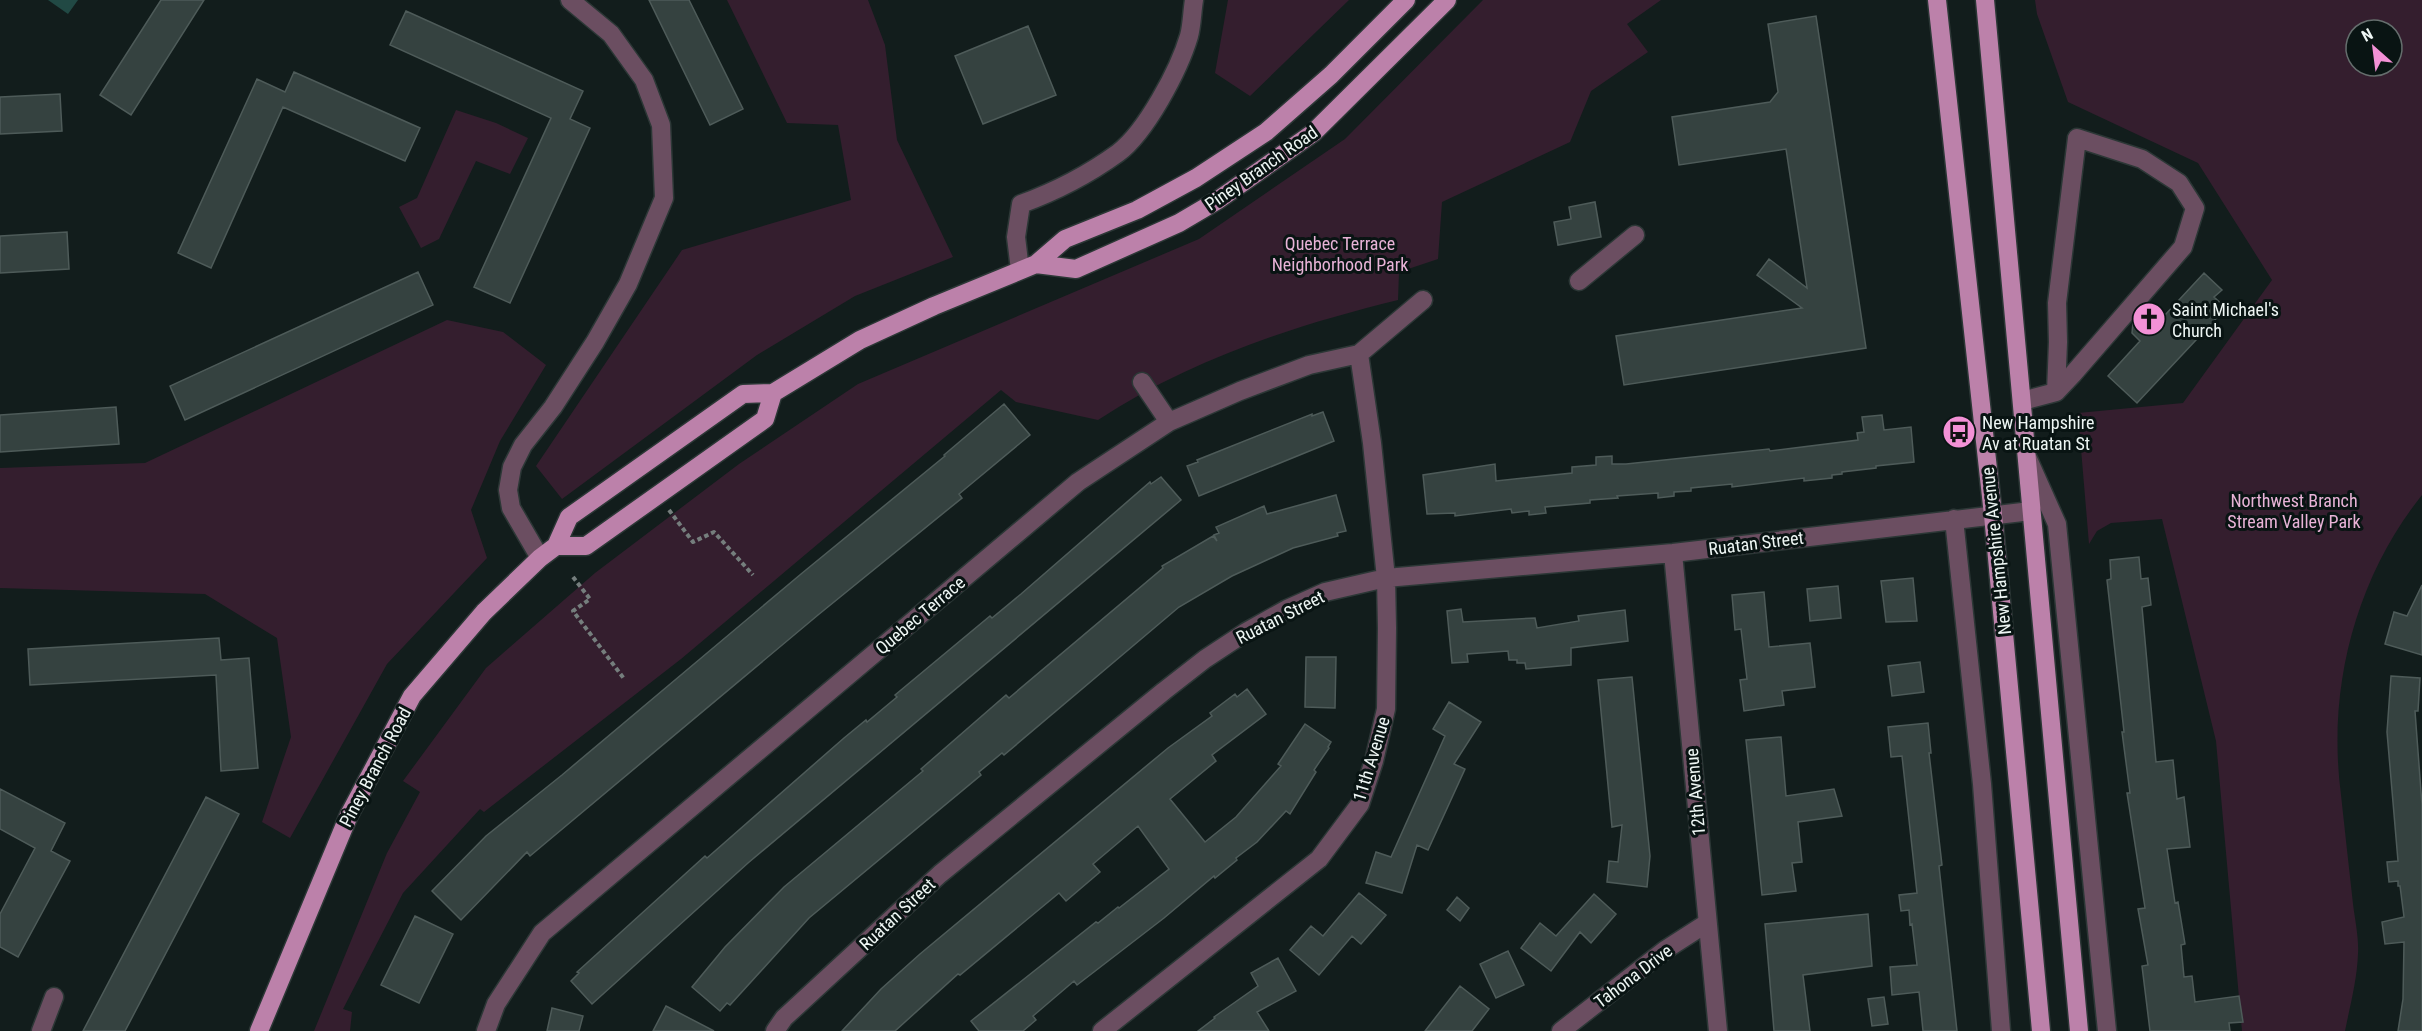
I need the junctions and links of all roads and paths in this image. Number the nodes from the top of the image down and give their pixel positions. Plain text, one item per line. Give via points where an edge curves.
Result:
1 (570, 0) edge
2 (1194, 0) edge
3 (1406, 0) edge
4 (1447, 0) edge
5 (1937, 0) edge
6 (1985, 0) edge
7 (1635, 235) dead end
8 (1028, 267) junction
9 (1579, 281) dead end
10 (1423, 300) dead end
11 (2058, 342) junction
12 (1359, 354) junction
13 (2086, 358) junction
14 (1142, 382) dead end
15 (2056, 392) junction
16 (773, 393) junction
17 (2022, 401) junction
18 (1169, 422) junction
19 (2027, 455) junction
20 (667, 507) dead end
21 (2031, 511) junction
22 (1993, 515) junction
23 (1954, 519) junction
24 (556, 546) junction
25 (1673, 553) junction
26 (540, 558) junction
27 (753, 575) dead end
28 (573, 577) dead end
29 (1386, 578) junction
30 (625, 680) dead end
31 (1707, 923) junction
32 (54, 997) dead end
33 (41, 1031) edge
34 (259, 1031) edge
35 (486, 1031) edge
36 (775, 1031) edge
37 (1102, 1031) edge
38 (1561, 1031) edge
39 (1718, 1031) edge
40 (2001, 1031) edge
41 (2041, 1031) edge
42 (2079, 1031) edge
43 (2107, 1031) edge

1 - 26 street via 611,34 644,80 661,125 664,198 628,284 601,333 523,445 512,467 508,490 511,508
2 - 8 street via 1189,37 1146,124 1119,152 1042,197 1021,204 1016,237
3 - 8 main road, Piney Branch Road via 1266,132 1147,205 1065,239
4 - 8 main road, Piney Branch Road via 1312,133 1218,200 1179,223 1076,269
5 - 22 main road, New Hampshire Avenue
6 - 17 main road
7 - 9 street
8 - 16 main road, Piney Branch Road via 860,340
10 - 12 street
11 - 13 street
11 - 13 street via 2057,303 2076,138 2142,159 2179,183 2194,208 2183,248
11 - 15 street
12 - 18 street, Quebec Terrace via 1309,365
12 - 29 street, 11th Avenue
13 - 15 street
14 - 18 street
15 - 17 street
16 - 24 main road, Piney Branch Road via 743,394 718,411 569,517
16 - 24 main road via 765,419 586,546
17 - 19 main road
18 - 35 street, Quebec Terrace via 1078,482 542,933 496,1004
19 - 21 main road
19 - 43 street via 2057,524
20 - 27 path via 693,542 714,532
21 - 22 street, Ruatan Street
21 - 42 main road
22 - 23 street, Ruatan Street
22 - 41 main road, New Hampshire Avenue
23 - 25 street, Ruatan Street
23 - 40 street via 1982,784
24 - 26 main road, Piney Branch Road
25 - 29 street, Ruatan Street
25 - 31 street, 12th Avenue
26 - 34 main road, Piney Branch Road via 484,612 412,696 349,815
28 - 30 path via 590,599 573,611
29 - 36 street, Ruatan Street via 1325,592 1287,609 1205,659 940,874 784,1018
29 - 37 street, 11th Avenue via 1386,709 1360,804 1319,859
31 - 38 street, Tahona Drive
31 - 39 street, 12th Avenue
32 - 33 street

